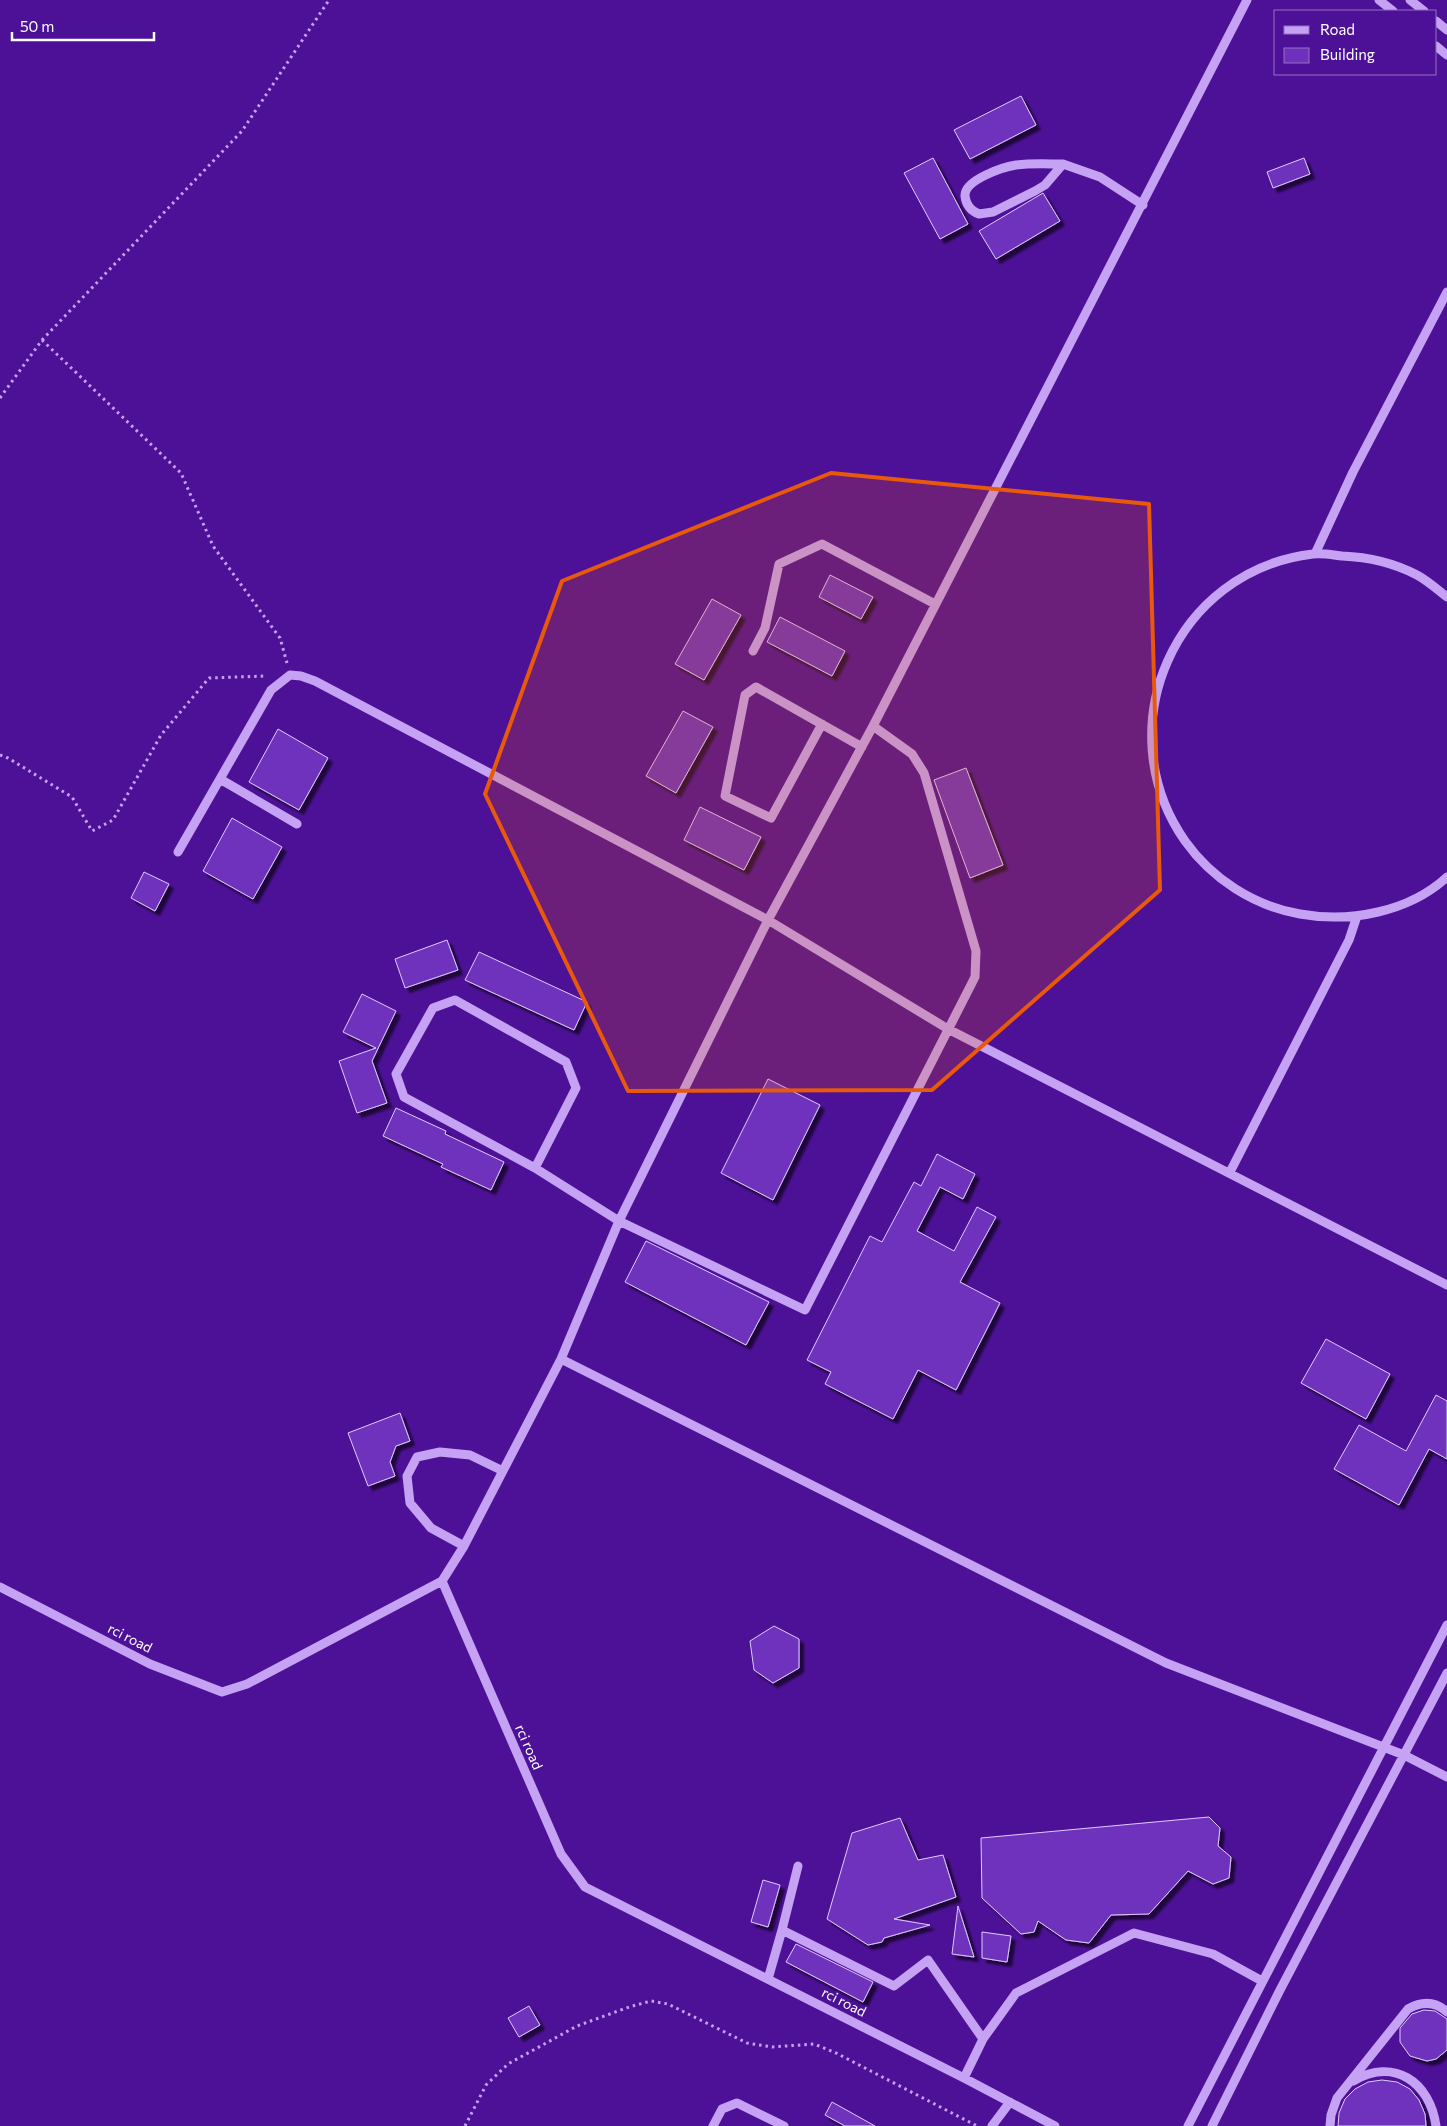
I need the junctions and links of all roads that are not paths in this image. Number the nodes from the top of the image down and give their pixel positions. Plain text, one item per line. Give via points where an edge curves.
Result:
1 (1248, 0) edge
2 (1379, 0) edge
3 (1410, 0) edge
4 (1392, 10) edge
5 (1423, 10) edge
6 (1437, 22) edge
7 (1447, 30) edge
8 (1437, 47) edge
9 (1447, 55) edge
10 (1063, 164) junction
11 (1143, 205) junction
12 (1447, 292) edge
13 (1315, 554) junction
14 (1447, 597) edge
15 (935, 604) junction
16 (753, 651) dead end
17 (822, 724) junction
18 (873, 726) junction
19 (862, 747) junction
20 (220, 779) junction
21 (297, 824) dead end
22 (178, 852) dead end
23 (1447, 877) edge
24 (1357, 916) junction
25 (768, 920) junction
26 (948, 1029) junction
27 (535, 1168) junction
28 (1230, 1172) junction
29 (619, 1221) junction
30 (1447, 1285) edge
31 (561, 1359) junction
32 (503, 1471) junction
33 (464, 1546) junction
34 (442, 1581) junction
35 (0, 1588) edge
36 (1447, 1625) edge
37 (1447, 1673) edge
38 (1384, 1748) junction
39 (1404, 1755) junction
40 (1447, 1777) edge
41 (798, 1866) dead end
42 (782, 1930) junction
43 (768, 1979) junction
44 (1262, 1981) junction
45 (1447, 2012) edge
46 (983, 2039) junction
47 (964, 2078) junction
48 (1348, 2084) junction
49 (1010, 2102) junction
50 (713, 2126) edge
51 (784, 2126) edge
52 (992, 2126) edge
53 (1055, 2126) edge
54 (1188, 2126) edge
55 (1212, 2126) edge
56 (1330, 2126) edge
57 (1436, 2126) edge

1 - 11 street
2 - 4 street
3 - 5 street
6 - 7 street
8 - 9 street
10 - 10 street via 1044,185 993,212 978,214 966,203 965,192 983,176 1016,165
10 - 11 street via 1100,177
11 - 15 street
12 - 13 street via 1353,472
13 - 14 street via 1368,557 1418,575
13 - 24 street via 1279,561 1246,575 1216,595 1191,621 1171,651 1158,684 1151,720 1152,756 1160,791 1174,825 1195,854 1221,879 1252,898 1285,911 1321,918
15 - 16 street via 822,544 779,564 765,628
15 - 18 street
17 - 17 street via 771,818 725,796 745,694 756,687
17 - 19 street
18 - 19 street
18 - 26 street via 912,754 924,773 976,951 975,977
19 - 25 street
20 - 21 street
20 - 22 street
20 - 25 street via 271,690 290,675 301,676
23 - 24 street via 1417,897 1388,910
24 - 28 street via 1349,940
25 - 26 street
25 - 29 street
26 - 28 street
26 - 29 street via 805,1310
27 - 27 street via 404,1097 396,1074 433,1008 455,1000 566,1062 576,1088
27 - 29 street
28 - 30 street
29 - 31 street
31 - 32 street
31 - 38 street via 1166,1663
32 - 33 street
32 - 33 street via 470,1455 440,1452 417,1457 407,1476 410,1503 431,1528
33 - 34 street
34 - 35 street, rci road via 247,1684 222,1692 150,1664
34 - 43 street, rci road via 561,1854 585,1887
36 - 38 street
37 - 39 street
38 - 39 street
38 - 44 street
39 - 40 street
39 - 55 street
41 - 42 street
42 - 43 street
42 - 46 street via 894,1986 928,1960
43 - 47 street, rci road
44 - 46 street via 1213,1954 1134,1933 1016,1993
44 - 54 street
45 - 48 street via 1441,2006 1427,2002 1408,2009
46 - 47 street
47 - 49 street, rci road
48 - 56 street via 1337,2098 1330,2115
48 - 57 street via 1364,2074 1382,2071 1400,2074 1415,2082 1426,2094 1434,2110
49 - 52 street
49 - 53 street, rci road
50 - 51 street via 722,2109 737,2103

